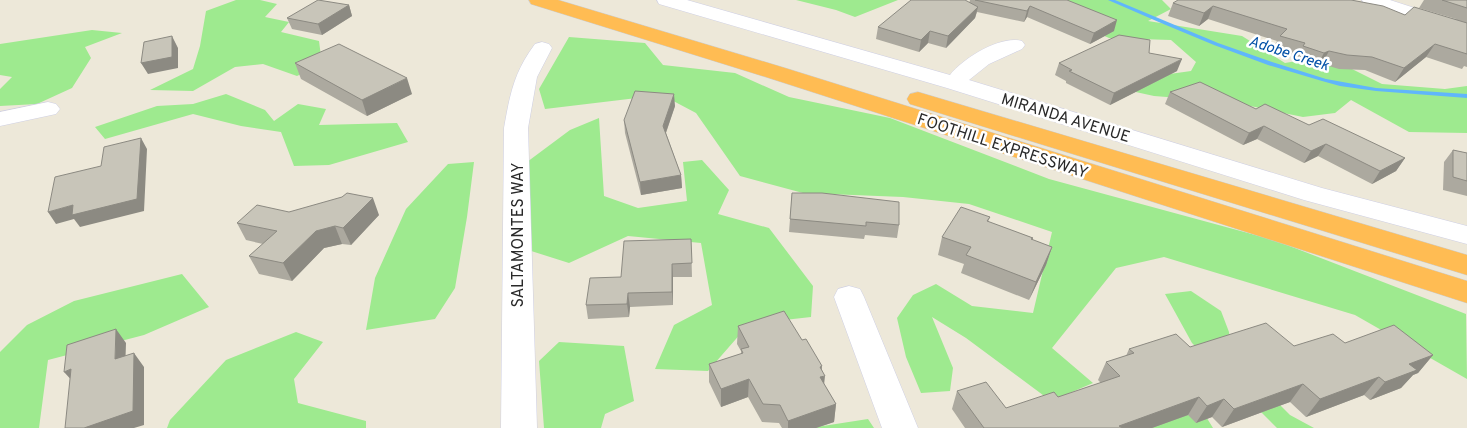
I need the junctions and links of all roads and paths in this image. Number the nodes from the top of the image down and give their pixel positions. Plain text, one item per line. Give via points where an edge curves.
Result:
1 (538, 0) edge
2 (586, 0) edge
3 (666, 0) edge
4 (1371, 0) edge
5 (1467, 31) edge
6 (1015, 45) dead end
7 (542, 48) dead end
8 (955, 83) junction
9 (48, 109) dead end
10 (0, 119) edge
11 (1465, 236) dead end
12 (1467, 265) edge
13 (1467, 292) edge
14 (849, 297) dead end
15 (519, 428) edge
16 (900, 428) edge

1 - 13 highway, FOOTHILL EXPRESSWAY
2 - 12 highway, FOOTHILL EXPRESSWAY
3 - 8 street, MIRANDA AVENUE
4 - 5 street
6 - 8 street via 990,54 963,72
7 - 15 street, SALTAMONTES WAY via 524,79 516,128
8 - 11 street, MIRANDA AVENUE via 1313,194
9 - 10 street
14 - 16 street

